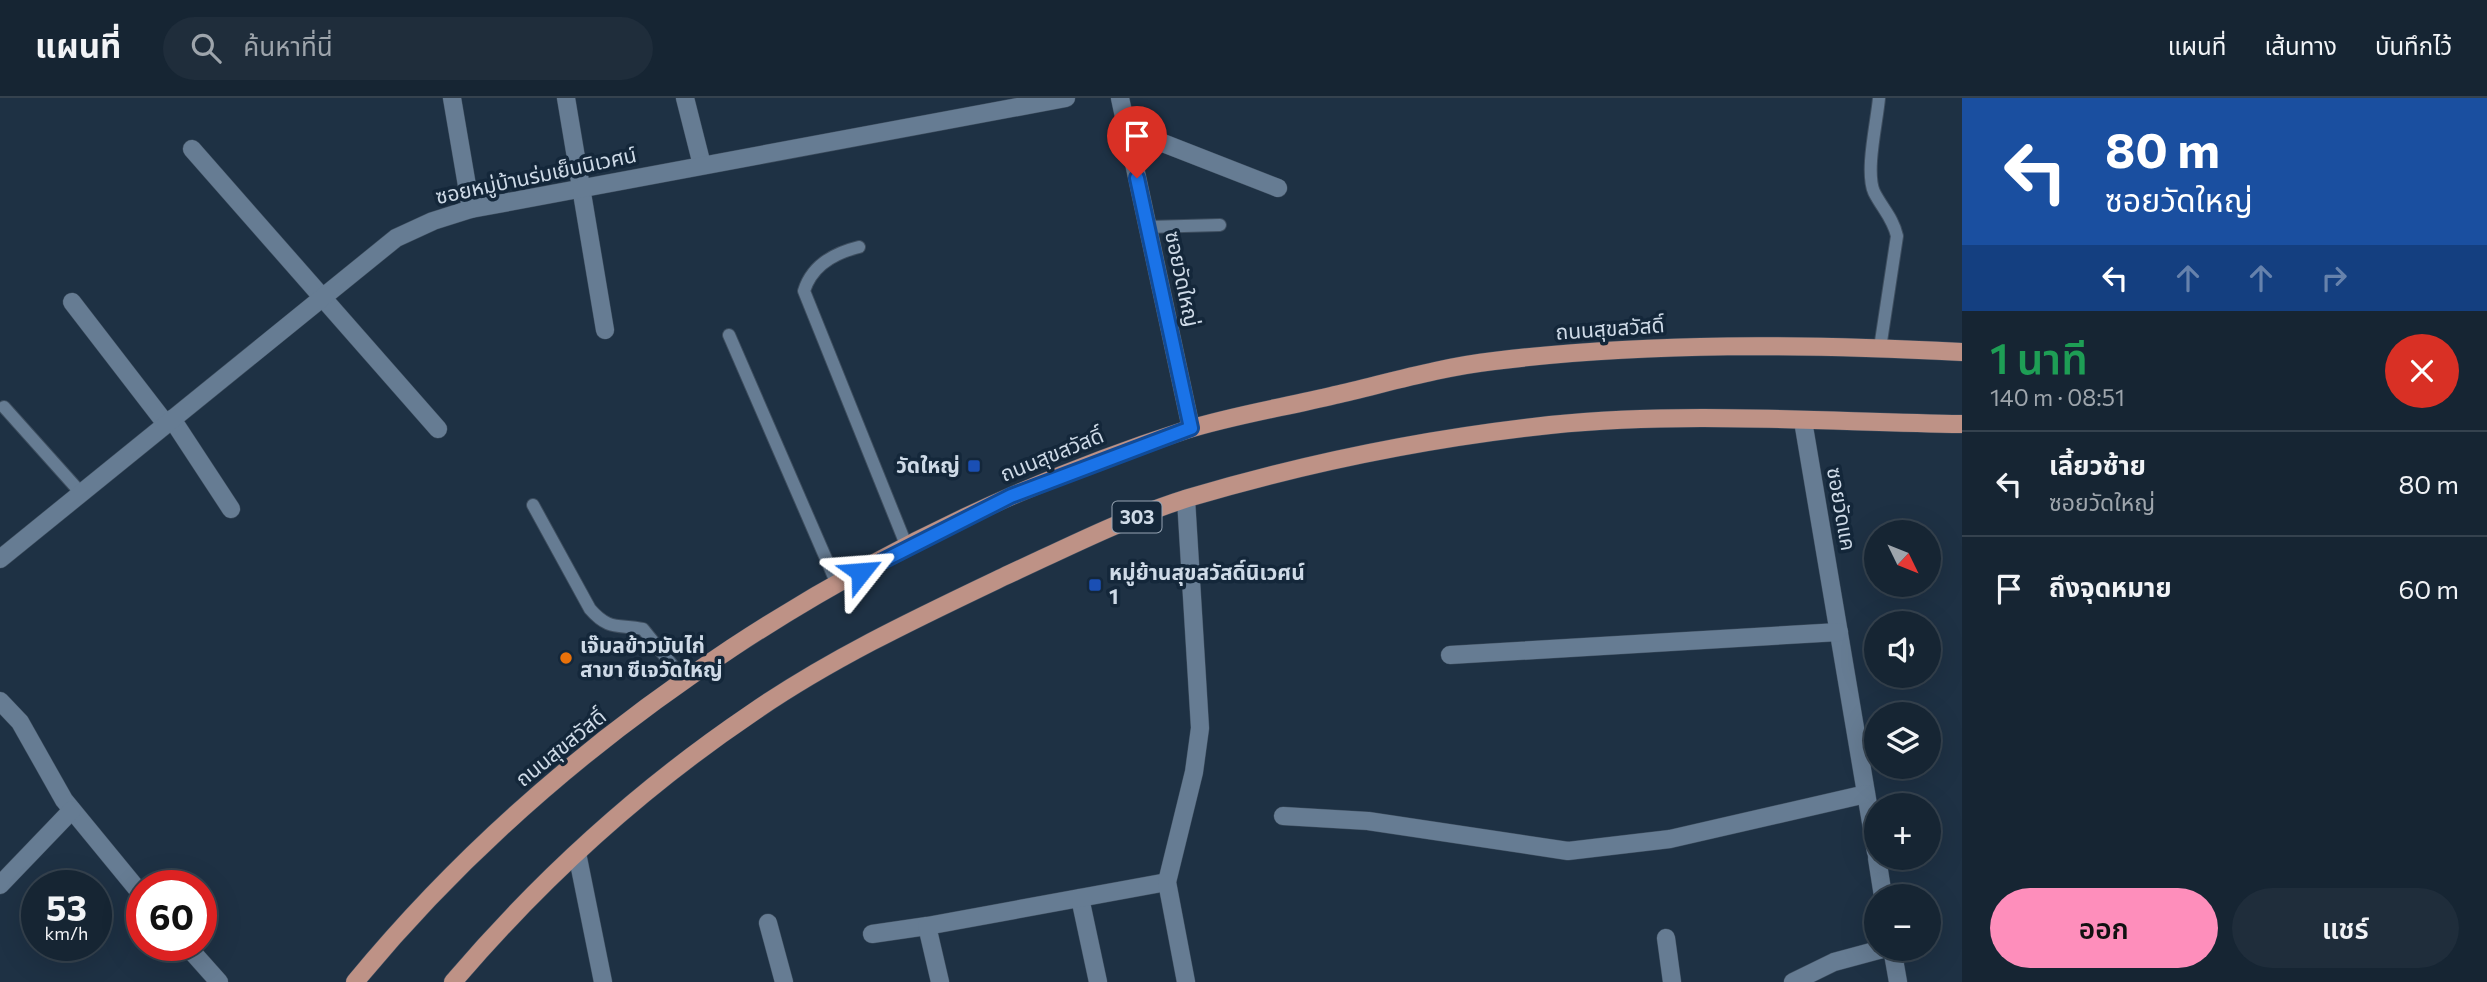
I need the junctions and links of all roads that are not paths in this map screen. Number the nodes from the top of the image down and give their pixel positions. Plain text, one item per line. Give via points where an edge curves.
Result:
1 (452, 98) edge
2 (566, 98) edge
3 (685, 98) edge
4 (1066, 98) edge
5 (1120, 98) edge
6 (1879, 98) edge
7 (1002, 104) edge
8 (1127, 129) junction
9 (192, 149) dead end
10 (702, 165) junction
11 (582, 188) junction
12 (1278, 188) dead end
13 (471, 209) junction
14 (1220, 225) dead end
15 (1148, 227) junction
16 (859, 247) dead end
17 (325, 297) junction
18 (72, 302) dead end
19 (605, 330) dead end
20 (729, 335) dead end
21 (1880, 348) junction
22 (1962, 352) edge
23 (4, 407) dead end
24 (169, 421) junction
25 (1803, 421) junction
26 (1962, 424) edge
27 (1191, 428) junction
28 (438, 429) dead end
29 (81, 493) junction
30 (1186, 499) junction
31 (533, 505) dead end
32 (231, 509) dead end
33 (907, 547) junction
34 (0, 559) edge
35 (838, 584) junction
36 (1839, 632) junction
37 (1450, 655) dead end
38 (685, 681) junction
39 (0, 701) edge
40 (1866, 793) edge
41 (1864, 794) edge
42 (72, 810) junction
43 (1283, 816) dead end
44 (577, 853) junction
45 (126, 876) edge
46 (1167, 882) junction
47 (0, 885) edge
48 (1080, 898) junction
49 (768, 923) dead end
50 (927, 926) junction
51 (872, 934) dead end
52 (1666, 938) dead end
53 (1864, 954) edge
54 (200, 961) edge
55 (1894, 961) edge
56 (219, 982) edge
57 (355, 982) edge
58 (453, 982) edge
59 (603, 982) edge
60 (784, 982) edge
61 (940, 982) edge
62 (1098, 982) edge
63 (1186, 982) edge
64 (1672, 982) edge
65 (1793, 982) edge
66 (1898, 982) edge

1 - 13 street
2 - 11 street
3 - 10 street
4 - 7 street, ซอยหมู่บ้านร่มเย็นนิเวศน์
5 - 8 street, ซอยวัดใหญ่
6 - 21 lane via 1871,176 1897,236
7 - 10 street, ซอยหมู่บ้านร่มเย็นนิเวศน์
8 - 12 street
8 - 15 street, ซอยวัดใหญ่
9 - 17 street
10 - 11 street, ซอยหมู่บ้านร่มเย็นนิเวศน์
11 - 13 street, ซอยหมู่บ้านร่มเย็นนิเวศน์
11 - 19 street
13 - 17 street, ซอยหมู่บ้านร่มเย็นนิเวศน์ via 396,238
14 - 15 lane
15 - 27 street, ซอยวัดใหญ่
16 - 33 lane via 838,252 821,264 804,291
17 - 24 street, ซอยหมู่บ้านร่มเย็นนิเวศน์
17 - 28 street
18 - 24 street
20 - 35 lane
21 - 22 main road, ถนนสุขสวัสดิ์
21 - 27 main road, ถนนสุขสวัสดิ์ via 1680,347 1489,361
23 - 29 lane
24 - 29 street, ซอยหมู่บ้านร่มเย็นนิเวศน์
24 - 32 street
25 - 26 main road, 303
25 - 30 main road, 303 via 1643,419 1549,425 1352,455
25 - 36 street, ซอยวัดแค
27 - 33 main road, ถนนสุขสวัสดิ์ via 1011,496
29 - 34 street, ซอยหมู่บ้านร่มเย็นนิเวศน์
30 - 44 main road, 303 via 1105,529 895,628 753,712 657,784
30 - 46 street via 1200,728
31 - 38 lane via 601,622 643,629
33 - 35 main road, ถนนสุขสวัสดิ์
35 - 38 main road, ถนนสุขสวัสดิ์
36 - 37 street
36 - 40 street, ซอยวัดแค
38 - 57 main road, ถนนสุขสวัสดิ์ via 534,799 442,888
39 - 42 street via 20,722
41 - 43 street via 1670,839 1568,851 1368,821
42 - 45 street
42 - 47 street
44 - 58 main road, 303 via 504,922
44 - 59 street
46 - 48 street
46 - 63 street
48 - 50 street
48 - 62 street
49 - 60 street
50 - 51 street
50 - 61 street
52 - 64 street
53 - 65 street via 1834,961
54 - 56 street
55 - 66 street

